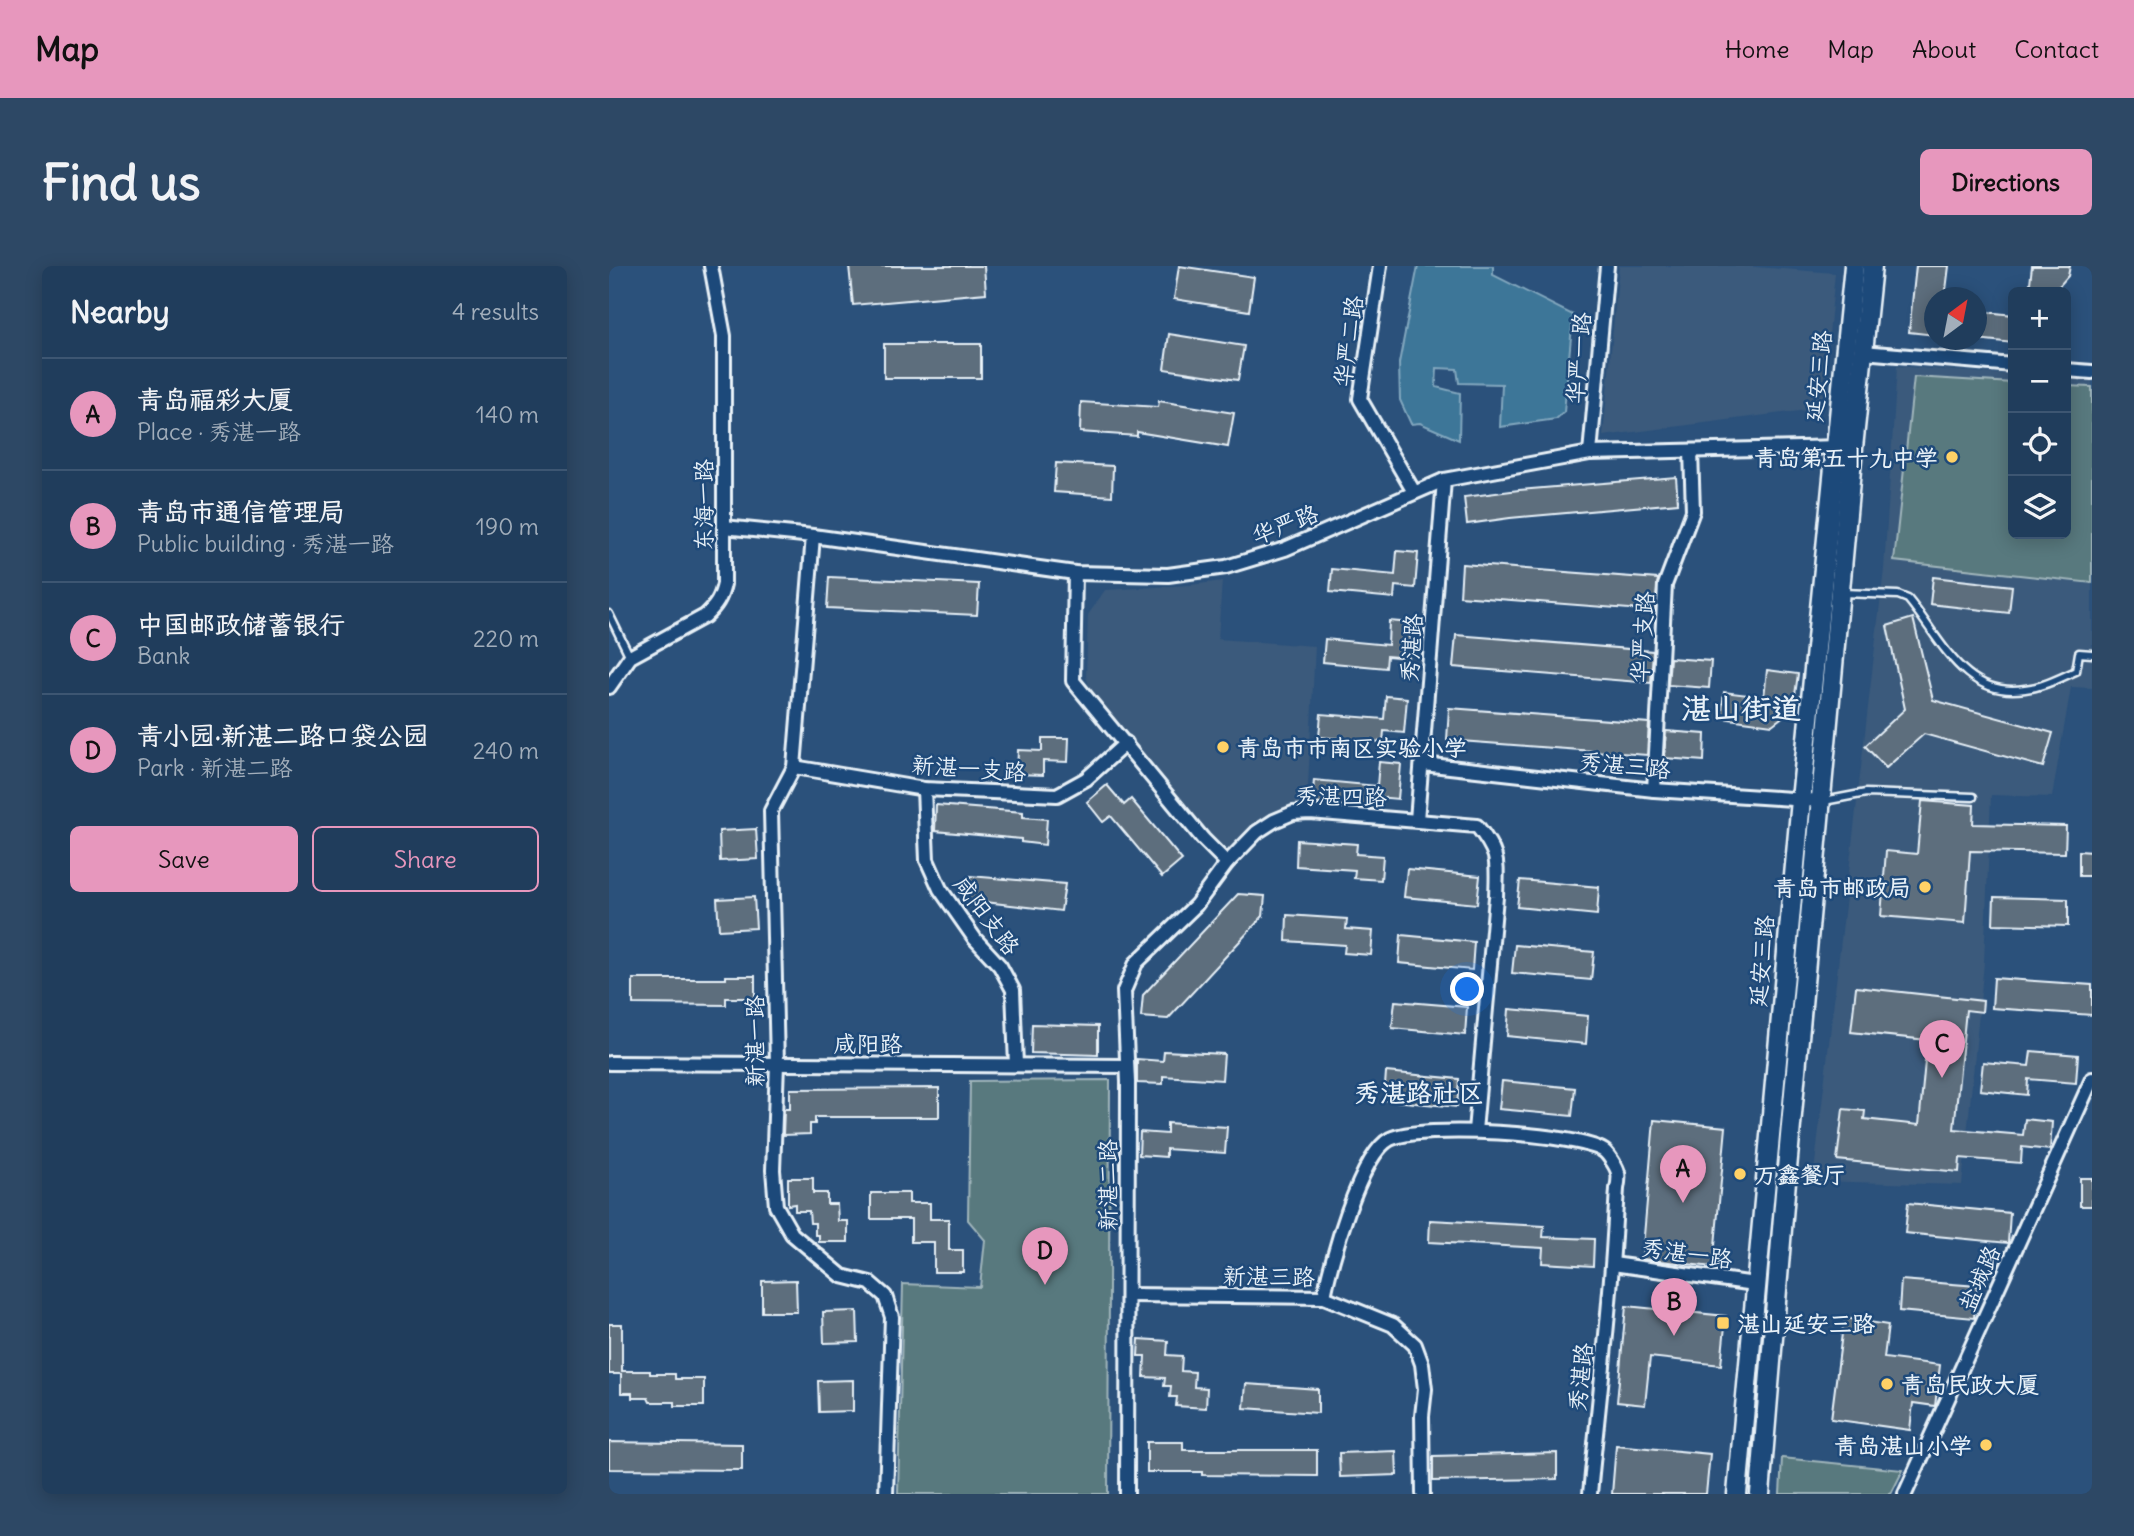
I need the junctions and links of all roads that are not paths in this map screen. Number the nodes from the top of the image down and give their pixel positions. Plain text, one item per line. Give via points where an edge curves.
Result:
1 (711, 266) edge
2 (1380, 266) edge
3 (1607, 266) edge
4 (1854, 266) edge
5 (1872, 266) edge
6 (1863, 352) junction
7 (2008, 365) edge
8 (2071, 370) edge
9 (2092, 372) edge
10 (1844, 447) junction
11 (1691, 451) junction
12 (1590, 453) junction
13 (1444, 480) junction
14 (1415, 492) junction
15 (724, 527) junction
16 (813, 536) junction
17 (1075, 573) junction
18 (1840, 593) junction
19 (609, 614) edge
20 (2092, 654) edge
21 (630, 657) junction
22 (609, 687) edge
23 (1126, 743) junction
24 (1423, 764) junction
25 (794, 767) junction
26 (925, 789) junction
27 (1654, 790) junction
28 (1973, 797) dead end
29 (1801, 800) junction
30 (1822, 801) junction
31 (1417, 820) junction
32 (1227, 863) junction
33 (1196, 905) joint
34 (609, 1062) edge
35 (777, 1063) junction
36 (1016, 1065) junction
37 (1127, 1066) junction
38 (2092, 1079) edge
39 (1475, 1131) junction
40 (1613, 1265) junction
41 (1755, 1284) junction
42 (1128, 1295) junction
43 (1324, 1297) junction
44 (886, 1494) edge
45 (1127, 1494) edge
46 (1423, 1494) edge
47 (1590, 1494) edge
48 (1737, 1494) edge
49 (1760, 1494) edge
50 (1905, 1494) edge

1 - 15 street, 东海一路 via 723,336
2 - 14 street, 华严二路 via 1360,399
3 - 12 street, 华严一路
4 - 10 main road, 延安三路
5 - 6 main road, 延安三路
6 - 7 street
6 - 10 main road, 延安三路
8 - 9 street
10 - 11 street, 华严路
10 - 18 main road, 延安三路
10 - 29 main road, 延安三路
11 - 12 street, 华严路
11 - 27 street, 华严支路 via 1693,511 1665,585
12 - 13 street, 华严路
13 - 14 street, 华严路
13 - 24 street, 秀湛路
14 - 17 street, 华严路 via 1285,549 1226,567 1168,575
15 - 16 street, 华严路
15 - 21 street, 东海一路 via 724,584 715,607
16 - 17 street, 华严路
16 - 25 street, 新湛一路
17 - 23 street via 1073,681
18 - 20 lane via 1908,599 1957,665 1982,684 1997,688 2025,690 2045,684 2076,671 2078,653
18 - 30 main road, 延安三路
19 - 21 lane
21 - 22 street, 东海一路
23 - 26 street, 新湛一支路 via 1086,779 1057,795
23 - 32 street
24 - 27 street, 秀湛三路
24 - 31 street, 秀湛路
25 - 26 street, 新湛一支路
25 - 35 street, 新湛一路 via 771,811
26 - 36 street, 咸阳支路 via 927,860 935,880 975,939 1000,965 1013,990
27 - 29 street, 秀湛三路
28 - 30 lane via 1866,793
29 - 30 street, 秀湛三路
29 - 41 main road, 延安三路
30 - 49 main road, 延安三路
31 - 32 street, 秀湛四路 via 1293,813 1257,832
31 - 39 street, 秀湛四路 via 1477,826 1497,861
32 - 33 street, 秀湛四路
33 - 37 street, 新湛二路 via 1136,963 1124,991
34 - 35 street, 咸阳路
35 - 36 street, 咸阳路
35 - 44 street, 新湛一路 via 776,1206 792,1234 842,1276 870,1283 885,1296 891,1317
36 - 37 street, 咸阳路
37 - 42 street, 新湛二路
38 - 50 street, 盐城路
39 - 40 street, 秀湛路 via 1576,1141 1605,1152 1618,1172
39 - 43 street, 秀湛路 via 1388,1139 1365,1172 1346,1215
40 - 41 street, 秀湛一路
40 - 47 street, 秀湛路
41 - 48 main road, 延安三路
42 - 43 street, 新湛三路
42 - 45 street, 新湛二路
43 - 46 street, 新湛三路 via 1393,1325 1415,1345 1425,1389

